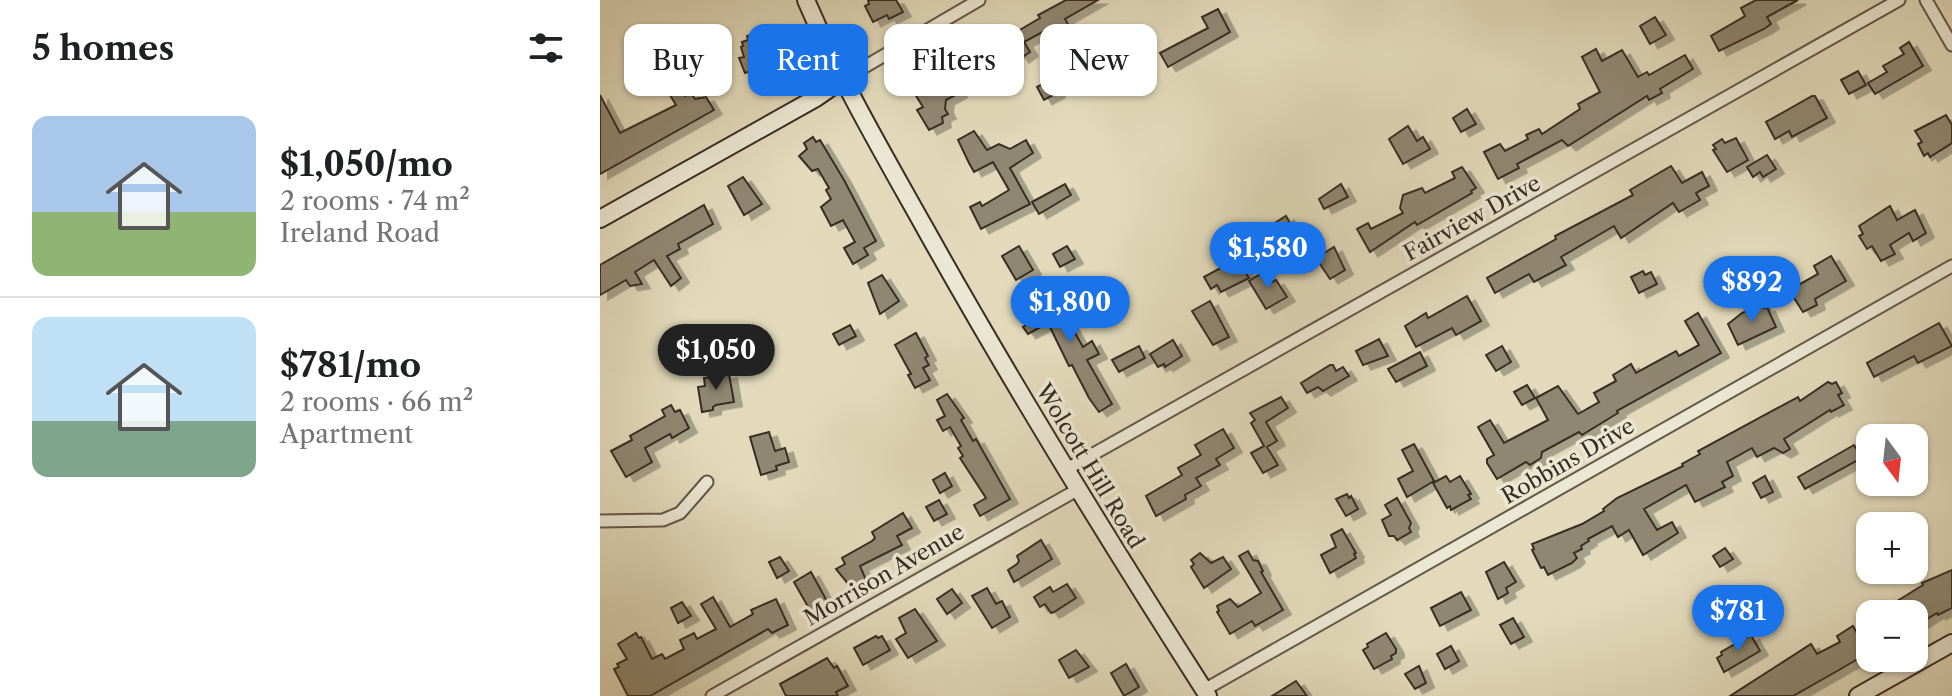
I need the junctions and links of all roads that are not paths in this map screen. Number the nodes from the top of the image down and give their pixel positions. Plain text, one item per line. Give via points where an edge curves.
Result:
1 (806, 0) edge
2 (979, 0) edge
3 (1899, 0) edge
4 (1926, 0) edge
5 (817, 24) edge
6 (1952, 45) edge
7 (868, 65) edge
8 (819, 96) edge
9 (851, 96) edge
10 (600, 219) edge
11 (1952, 266) edge
12 (1065, 470) junction
13 (707, 482) dead end
14 (1077, 490) junction
15 (600, 521) edge
16 (1952, 643) edge
17 (1206, 693) edge
18 (712, 696) edge
19 (1858, 696) edge

1 - 5 street, Wolcott Hill Road
2 - 7 street
3 - 12 street, Fairview Drive
4 - 6 street
8 - 10 street
9 - 12 street, Wolcott Hill Road
11 - 17 street, Robbins Drive
12 - 14 street, Wolcott Hill Road
13 - 15 street via 680,513 663,520
14 - 17 street, Wolcott Hill Road
14 - 18 street, Morrison Avenue
16 - 19 street

